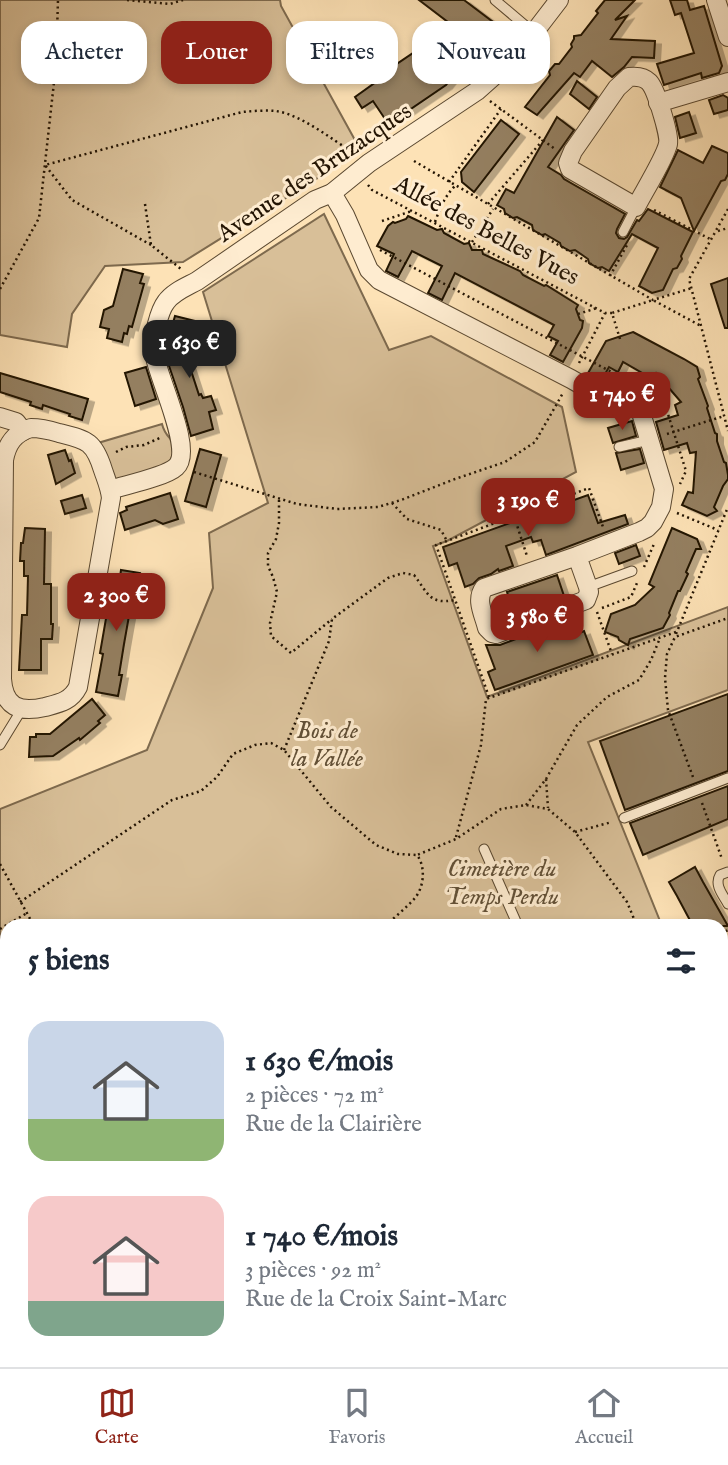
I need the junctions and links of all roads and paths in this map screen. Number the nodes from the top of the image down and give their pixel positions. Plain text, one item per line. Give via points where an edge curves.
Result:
1 (58, 0) edge
2 (127, 0) edge
3 (183, 0) edge
4 (495, 0) edge
5 (559, 0) edge
6 (716, 0) edge
7 (520, 21) edge
8 (543, 21) edge
9 (728, 37) edge
10 (728, 82) edge
11 (485, 84) edge
12 (477, 91) junction
13 (658, 103) junction
14 (501, 109) junction
15 (543, 140) junction
16 (569, 159) junction
17 (414, 161) dead end
18 (45, 165) junction
19 (363, 167) junction
20 (449, 182) junction
21 (456, 186) junction
22 (332, 192) junction
23 (145, 204) dead end
24 (488, 204) junction
25 (637, 204) junction
26 (494, 208) junction
27 (728, 209) edge
28 (412, 211) junction
29 (382, 222) dead end
30 (435, 222) junction
31 (728, 228) edge
32 (717, 231) junction
33 (623, 232) joint
34 (712, 240) junction
35 (472, 242) junction
36 (151, 245) junction
37 (610, 276) junction
38 (197, 281) junction
39 (692, 288) junction
40 (0, 289) edge
41 (653, 300) junction
42 (597, 308) junction
43 (605, 313) junction
44 (612, 313) junction
45 (578, 314) dead end
46 (701, 326) junction
47 (620, 339) dead end
48 (571, 379) junction
49 (724, 416) junction
50 (0, 417) edge
51 (23, 431) junction
52 (178, 431) junction
53 (728, 431) edge
54 (649, 439) junction
55 (619, 447) dead end
56 (99, 456) junction
57 (177, 466) junction
58 (110, 490) junction
59 (279, 498) junction
60 (392, 503) junction
61 (661, 507) junction
62 (728, 507) edge
63 (514, 516) junction
64 (718, 530) junction
65 (447, 541) junction
66 (609, 543) junction
67 (577, 556) junction
68 (533, 571) junction
69 (632, 571) dead end
70 (588, 592) junction
71 (455, 600) junction
72 (728, 618) edge
73 (332, 619) junction
74 (675, 634) junction
75 (660, 638) junction
76 (612, 654) junction
77 (489, 697) junction
78 (22, 709) junction
79 (0, 745) edge
80 (284, 750) junction
81 (728, 778) edge
82 (546, 779) junction
83 (697, 790) junction
84 (526, 805) junction
85 (548, 809) junction
86 (624, 818) joint
87 (575, 832) junction
88 (456, 839) junction
89 (484, 849) dead end
90 (417, 855) junction
91 (0, 864) edge
92 (727, 872) edge
93 (20, 902) junction
94 (728, 904) edge
95 (27, 913) junction
96 (17, 919) edge
97 (30, 919) edge
98 (392, 919) edge
99 (515, 919) edge
100 (634, 919) edge

1 - 18 path
2 - 3 path via 170,4
4 - 7 lane
5 - 8 street, Avenue des Bruzacques
6 - 9 street
10 - 13 street
11 - 12 street, Avenue des Bruzacques
12 - 14 path
12 - 19 street, Avenue des Bruzacques
13 - 16 street via 646,79 623,81
13 - 25 street via 668,145
14 - 15 path
14 - 20 path
15 - 16 path
15 - 24 path
16 - 25 street via 570,169
17 - 20 path
18 - 19 path, Allée des Belles Vues via 260,110 297,118
18 - 36 path via 72,200
18 - 40 path via 39,218
19 - 22 street, Avenue des Bruzacques
19 - 28 path, Allée des Belles Vues via 372,190
20 - 21 path
21 - 24 path
21 - 30 path
22 - 38 street, Avenue des Bruzacques
22 - 48 street via 369,270 379,280
23 - 36 path
24 - 26 path
25 - 33 lane
25 - 34 path
26 - 35 path
26 - 37 path
27 - 32 path
28 - 29 path
28 - 30 path, Allée des Belles Vues
30 - 35 path, Allée des Belles Vues
31 - 32 path
32 - 34 path
33 - 37 path via 632,237
34 - 39 path via 689,279
35 - 42 path, Allée des Belles Vues
36 - 38 path
37 - 41 path
38 - 52 street, Avenue des Bruzacques via 163,306 154,340 153,350
39 - 41 path
39 - 46 path
41 - 44 path
41 - 46 path
42 - 43 path, Allée des Belles Vues
42 - 45 path
43 - 44 path
43 - 48 path
44 - 47 path
46 - 49 path
48 - 54 street via 611,402 639,406
48 - 60 path via 536,442 505,462
49 - 53 path
49 - 54 path
50 - 51 street via 16,422
51 - 56 street via 38,428 75,437
51 - 78 street via 9,443 4,460 2,654 3,693
52 - 56 path
52 - 57 street via 181,451
54 - 55 lane
54 - 61 street via 664,489
56 - 58 street
57 - 58 street
57 - 59 path
58 - 78 street via 78,687 65,701
59 - 60 path via 337,509
59 - 73 path via 278,531 268,553 277,592 271,636 291,653
60 - 65 path via 407,519 441,530
61 - 64 path
61 - 66 street via 647,527
62 - 64 path
63 - 65 path
63 - 66 path via 589,488
63 - 68 path
64 - 74 path
65 - 71 path via 436,545
66 - 67 street
67 - 68 street
67 - 70 street
68 - 70 street via 481,591 479,600 492,634 583,602
69 - 70 lane
70 - 76 path
71 - 73 path via 431,598 414,575 403,573 388,578
71 - 77 path
72 - 74 path
73 - 80 path via 329,641
74 - 75 path
74 - 83 path via 667,654 668,709
75 - 76 path
75 - 82 path via 639,680 607,697 577,725
76 - 77 path
77 - 88 path
78 - 79 lane
80 - 90 path via 331,807 376,845 398,854
80 - 93 path via 271,743 233,754 201,791 172,800
81 - 83 lane
82 - 84 path
82 - 85 path
83 - 86 lane
83 - 92 path
84 - 85 path
84 - 88 path via 501,809
85 - 87 path
86 - 87 path
87 - 100 path via 627,902
88 - 90 path
89 - 99 lane
90 - 98 path via 423,869 417,896
91 - 93 path
92 - 94 lane via 719,876 717,884
93 - 95 path
95 - 96 path
95 - 97 path

